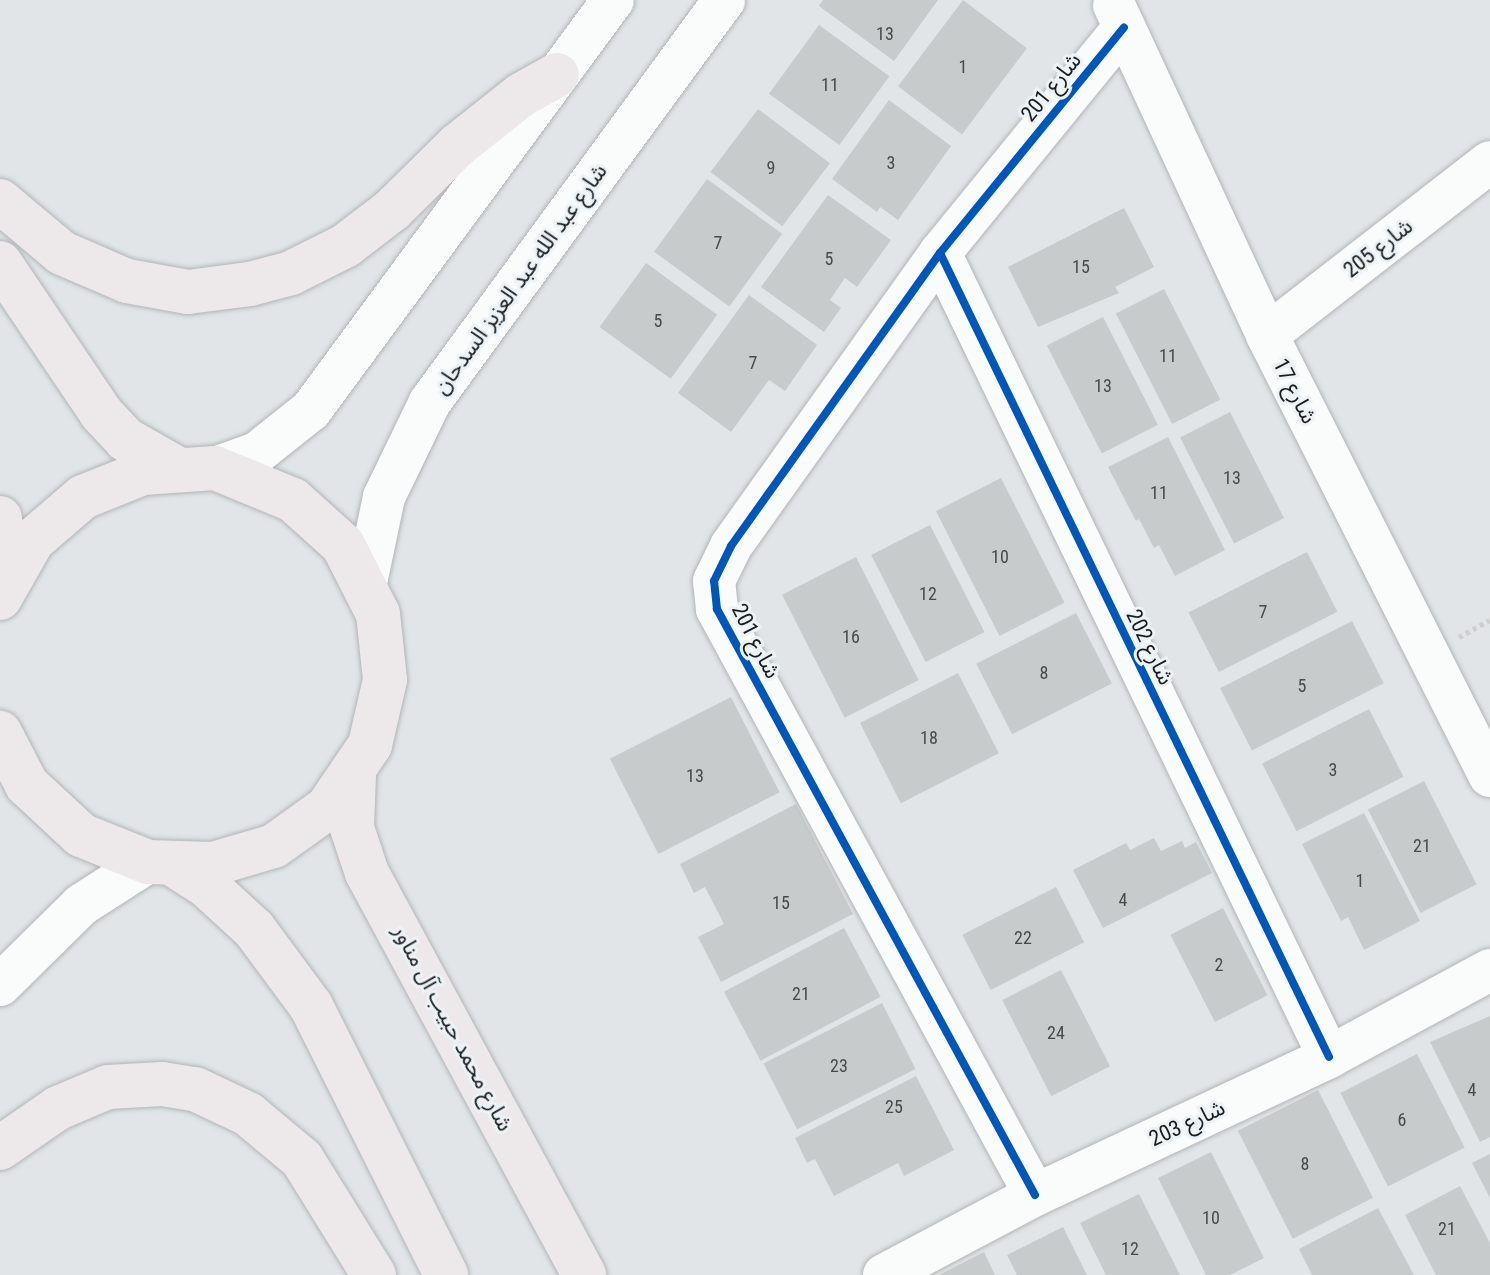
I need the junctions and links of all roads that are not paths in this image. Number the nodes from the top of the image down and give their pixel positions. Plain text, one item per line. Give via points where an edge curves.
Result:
1 (613, 0) edge
2 (724, 0) edge
3 (1127, 7) edge
4 (557, 75) junction
5 (1490, 162) edge
6 (0, 201) edge
7 (940, 253) junction
8 (0, 263) edge
9 (1267, 335) junction
10 (195, 468) junction
11 (0, 518) edge
12 (366, 583) junction
13 (0, 598) edge
14 (0, 733) edge
15 (354, 775) junction
16 (1490, 776) edge
17 (162, 864) junction
18 (1490, 970) edge
19 (0, 985) edge
20 (1329, 1057) junction
21 (0, 1148) edge
22 (1035, 1195) junction
23 (374, 1275) edge
24 (446, 1275) edge
25 (584, 1275) edge
26 (884, 1275) edge

1 - 4 street
2 - 12 street, شارع عبد الله عبد العزيز السدحان via 430,402 384,497
3 - 7 street, شارع 201
3 - 9 street, شارع 17
4 - 6 main road via 521,95 458,145 345,246 291,273 250,284 169,291 107,275 62,253
4 - 10 street via 311,410 257,453
5 - 9 street, شارع 205
7 - 20 street, شارع 202
7 - 22 street, شارع 201 via 731,546 714,581 717,609
8 - 10 main road via 101,413 125,439
9 - 16 street, شارع 17
10 - 12 main road via 293,500 328,528
10 - 13 main road via 112,482 56,517 33,540
11 - 13 main road
12 - 15 main road via 380,625 385,680 377,724
14 - 17 main road via 27,785 61,820 102,846
15 - 17 main road via 327,808 274,846 234,860
15 - 25 main road, شارع محمد حبيب آل مناور via 352,828 367,873
17 - 19 street via 81,905
17 - 24 main road via 218,894 254,929 311,1006
18 - 20 street, شارع 203
20 - 22 street, شارع 203
21 - 23 main road via 58,1108 108,1087 162,1084 195,1089 248,1114 302,1159
22 - 26 street, شارع 203

